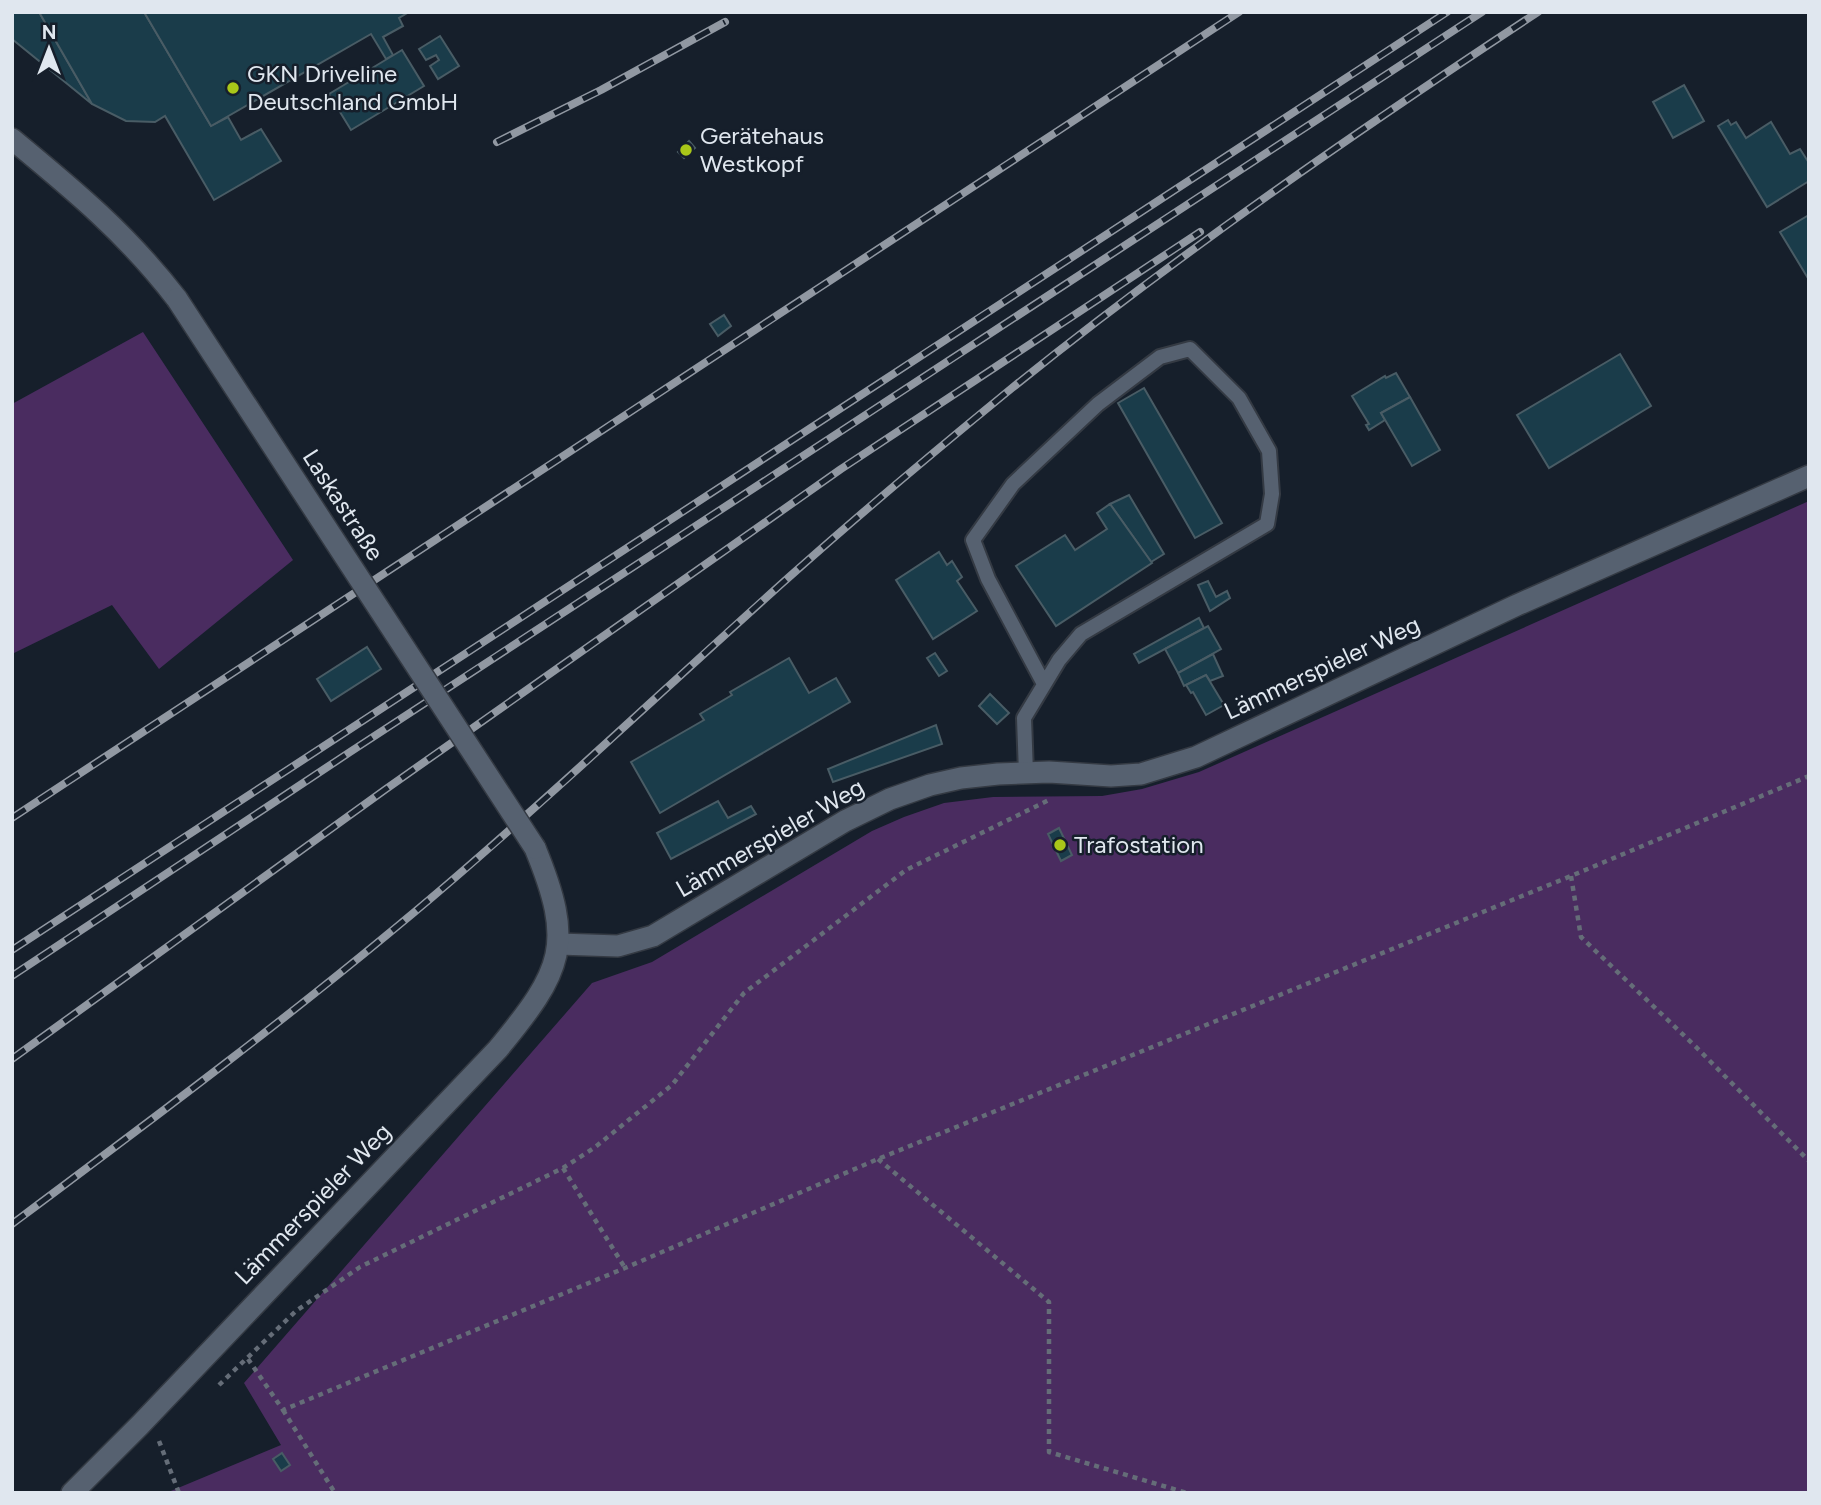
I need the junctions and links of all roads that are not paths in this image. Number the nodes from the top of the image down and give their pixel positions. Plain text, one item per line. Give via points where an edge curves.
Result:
1 (12, 139) edge
2 (1809, 475) edge
3 (1044, 684) junction
4 (1026, 773) junction
5 (559, 944) junction
6 (72, 1493) edge

1 - 5 street, Laskastraße, bridge via 107,218 177,299 535,848 557,907
2 - 4 street, Lämmerspieler Weg via 1517,605 1196,757 1140,774
3 - 3 lane via 1081,634 1267,524 1272,494 1269,451 1239,398 1190,349 1160,357 1098,404 1013,484 973,540 988,579
3 - 4 lane via 1024,719
4 - 5 street, Lämmerspieler Weg via 961,778 890,799 639,942
5 - 6 street, Lämmerspieler Weg via 547,982 498,1049

